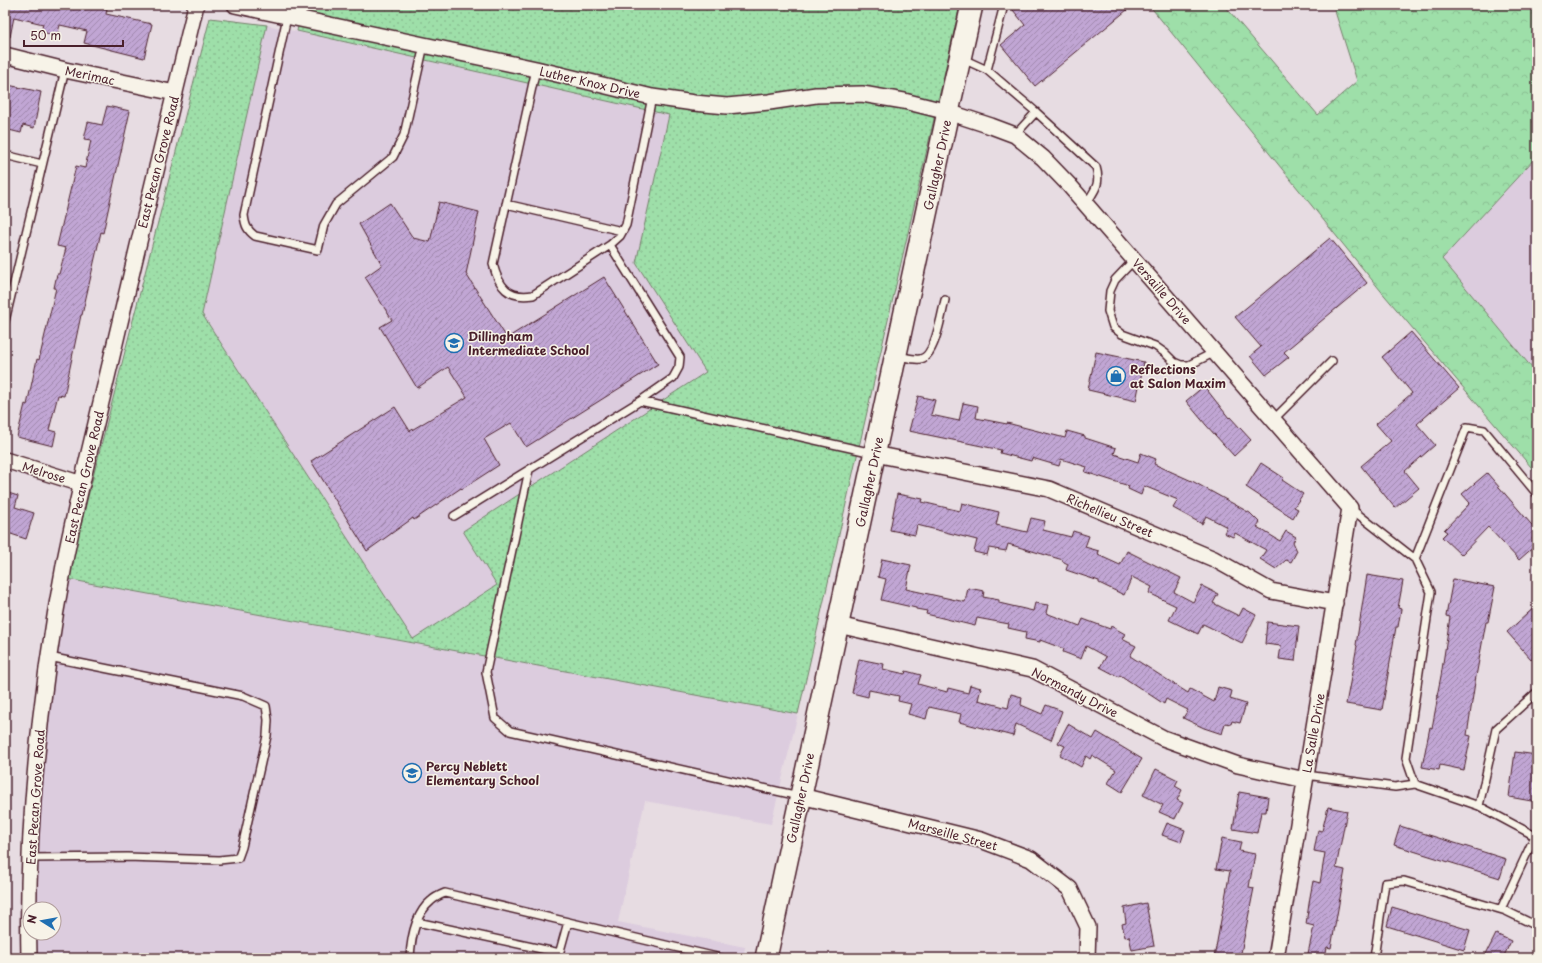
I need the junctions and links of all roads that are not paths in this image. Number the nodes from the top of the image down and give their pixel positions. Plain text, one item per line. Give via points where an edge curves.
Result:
1 (196, 5) edge
2 (235, 5) edge
3 (972, 5) edge
4 (1004, 5) edge
5 (287, 17) junction
6 (424, 46) junction
7 (5, 55) edge
8 (960, 58) junction
9 (536, 69) junction
10 (65, 70) junction
11 (987, 70) junction
12 (175, 93) junction
13 (652, 96) junction
14 (948, 112) junction
15 (1036, 112) junction
16 (1015, 136) junction
17 (5, 155) edge
18 (42, 164) junction
19 (506, 204) junction
20 (1086, 204) junction
21 (622, 232) junction
22 (610, 245) junction
23 (1134, 260) junction
24 (945, 300) dead end
25 (5, 321) edge
26 (1215, 352) junction
27 (896, 356) junction
28 (1332, 362) dead end
29 (640, 401) junction
30 (1273, 420) junction
31 (875, 454) junction
32 (5, 460) edge
33 (529, 470) junction
34 (82, 484) junction
35 (1537, 494) edge
36 (1350, 508) junction
37 (454, 516) dead end
38 (1415, 559) junction
39 (1335, 603) junction
40 (838, 625) junction
41 (49, 657) junction
42 (1537, 692) edge
43 (1305, 777) junction
44 (1415, 784) junction
45 (801, 796) junction
46 (1479, 806) junction
47 (1536, 837) edge
48 (30, 858) junction
49 (1501, 909) junction
50 (417, 922) junction
51 (568, 922) junction
52 (1537, 926) edge
53 (559, 956) edge
54 (413, 957) edge
55 (29, 958) edge
56 (721, 958) edge
57 (766, 958) edge
58 (1087, 958) edge
59 (1276, 958) edge
60 (1374, 958) edge

1 - 12 street, East Pecan Grove Road
2 - 5 street, Luther Knox Drive
3 - 8 street, Gallagher Drive
4 - 11 lane
5 - 6 street, Luther Knox Drive
5 - 6 lane via 244,223 256,236 318,250 324,225 336,204 393,157 404,135
6 - 9 street, Luther Knox Drive
7 - 10 street, Merimac
8 - 11 lane
8 - 14 street, Gallagher Drive
9 - 13 street, Luther Knox Drive
9 - 19 lane
10 - 12 street, Merimac
10 - 18 lane
11 - 15 lane
12 - 34 street, East Pecan Grove Road
13 - 14 street, Luther Knox Drive via 727,106 816,95 862,94
13 - 21 lane via 626,225
14 - 16 street, Versaille Drive
14 - 27 street, Gallagher Drive
15 - 16 lane
15 - 20 lane via 1096,167 1098,186
16 - 20 street, Versaille Drive via 1043,158
17 - 18 lane
18 - 25 lane
19 - 21 lane
19 - 22 lane via 493,264 496,276 511,294 521,297 533,295
20 - 23 street, Versaille Drive
21 - 22 lane
22 - 29 lane via 680,357 674,378
23 - 26 street, Versaille Drive
23 - 26 lane via 1115,280 1110,291 1108,310 1112,327 1122,334 1155,346 1181,365 1189,365
24 - 27 lane via 928,356 921,359
26 - 30 street, Versaille Drive
27 - 31 street, Gallagher Drive
28 - 30 lane
29 - 31 lane
29 - 33 lane
30 - 36 street, Versaille Drive
31 - 39 street, Richellieu Street via 1049,489 1214,559 1272,591
31 - 40 street, Gallagher Drive
32 - 34 street, Melrose
33 - 37 lane
33 - 45 lane via 486,672 494,718 510,731
34 - 41 street, East Pecan Grove Road via 65,559
35 - 38 lane via 1484,430 1467,427
36 - 38 lane
36 - 39 street, La Salle Drive
38 - 44 lane via 1431,592 1406,758
39 - 43 street, La Salle Drive
40 - 43 street, Normandy Drive via 1032,669 1163,738 1238,765
40 - 45 street, Gallagher Drive
41 - 48 street, East Pecan Grove Road via 37,750
41 - 48 lane via 243,696 266,706 267,736 238,858
42 - 46 lane via 1496,729
43 - 44 lane via 1395,787
43 - 59 street, La Salle Drive
44 - 46 lane
45 - 57 street, Gallagher Drive
45 - 58 street, Marseille Street via 981,840 1031,859 1070,889 1088,927
46 - 47 lane
47 - 49 lane
48 - 55 street, East Pecan Grove Road
49 - 52 lane
49 - 60 lane via 1404,881 1385,883
50 - 51 lane via 431,901 445,893
50 - 53 lane
50 - 54 lane via 411,945
51 - 53 lane
51 - 56 lane

